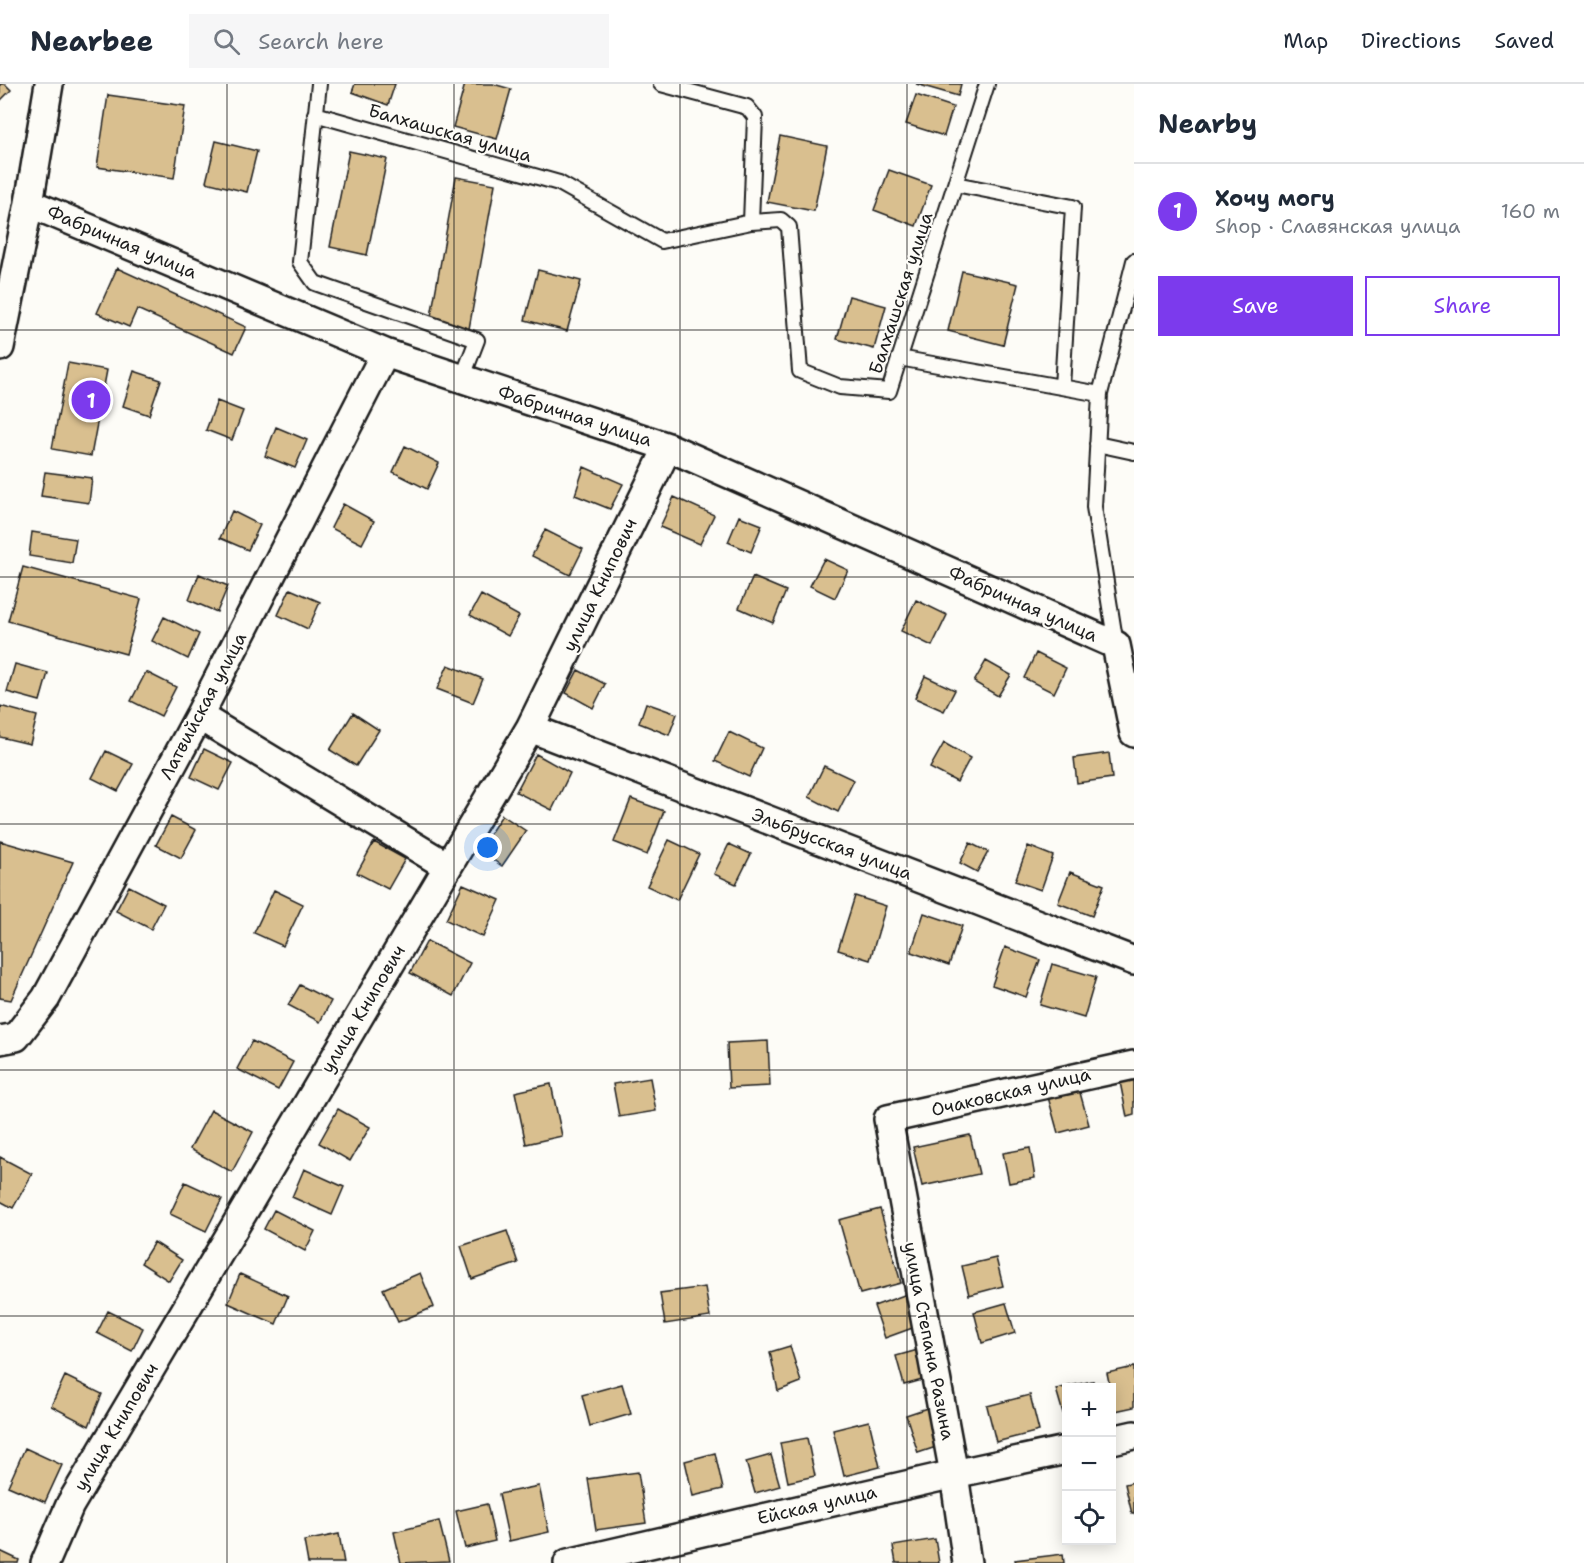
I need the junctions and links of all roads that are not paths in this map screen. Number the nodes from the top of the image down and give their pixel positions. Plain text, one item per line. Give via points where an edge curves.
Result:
1 (49, 84) edge
2 (319, 84) edge
3 (661, 84) edge
4 (987, 84) edge
5 (315, 114) junction
6 (955, 184) junction
7 (29, 203) junction
8 (751, 222) junction
9 (1134, 261) edge
10 (1, 336) edge
11 (385, 353) junction
12 (899, 358) junction
13 (462, 379) junction
14 (1062, 387) junction
15 (1100, 394) junction
16 (1098, 444) junction
17 (668, 447) junction
18 (1134, 452) edge
19 (1116, 645) junction
20 (199, 716) junction
21 (530, 728) junction
22 (1134, 733) edge
23 (447, 866) junction
24 (1134, 961) edge
25 (0, 1040) edge
26 (1134, 1065) edge
27 (888, 1119) joint
28 (1134, 1436) edge
29 (1116, 1439) edge
30 (1062, 1451) edge
31 (954, 1474) junction
32 (45, 1563) edge
33 (569, 1563) edge
34 (967, 1563) edge

1 - 7 street
2 - 5 lane
3 - 8 lane via 747,107 755,117
4 - 6 lane, Балхашская улица
5 - 8 lane, Балхашская улица via 559,183 662,241
5 - 13 lane via 300,262 315,283 477,340
6 - 12 lane, Балхашская улица
6 - 14 lane via 1073,207
7 - 10 street
7 - 11 street, Фабричная улица
8 - 12 lane, Балхашская улица via 781,220 789,226 800,371 840,387 889,391
9 - 15 lane
11 - 13 street, Фабричная улица
11 - 20 street, Латвийская улица
12 - 14 lane
13 - 17 street, Фабричная улица
14 - 15 lane
15 - 16 lane
16 - 18 lane
16 - 19 lane via 1094,507
17 - 19 street, Фабричная улица
17 - 21 street, улица Книпович
19 - 22 street
20 - 23 street
20 - 25 street, Латвийская улица via 46,998 16,1036
21 - 23 street, улица Книпович
21 - 24 street, Эльбрусская улица
23 - 32 street, улица Книпович via 70,1505
26 - 27 street, Очаковская улица
27 - 31 street, улица Степана Разина
28 - 29 street
30 - 31 street, Ейская улица
31 - 33 street, Ейская улица
31 - 34 street, улица Степана Разина

